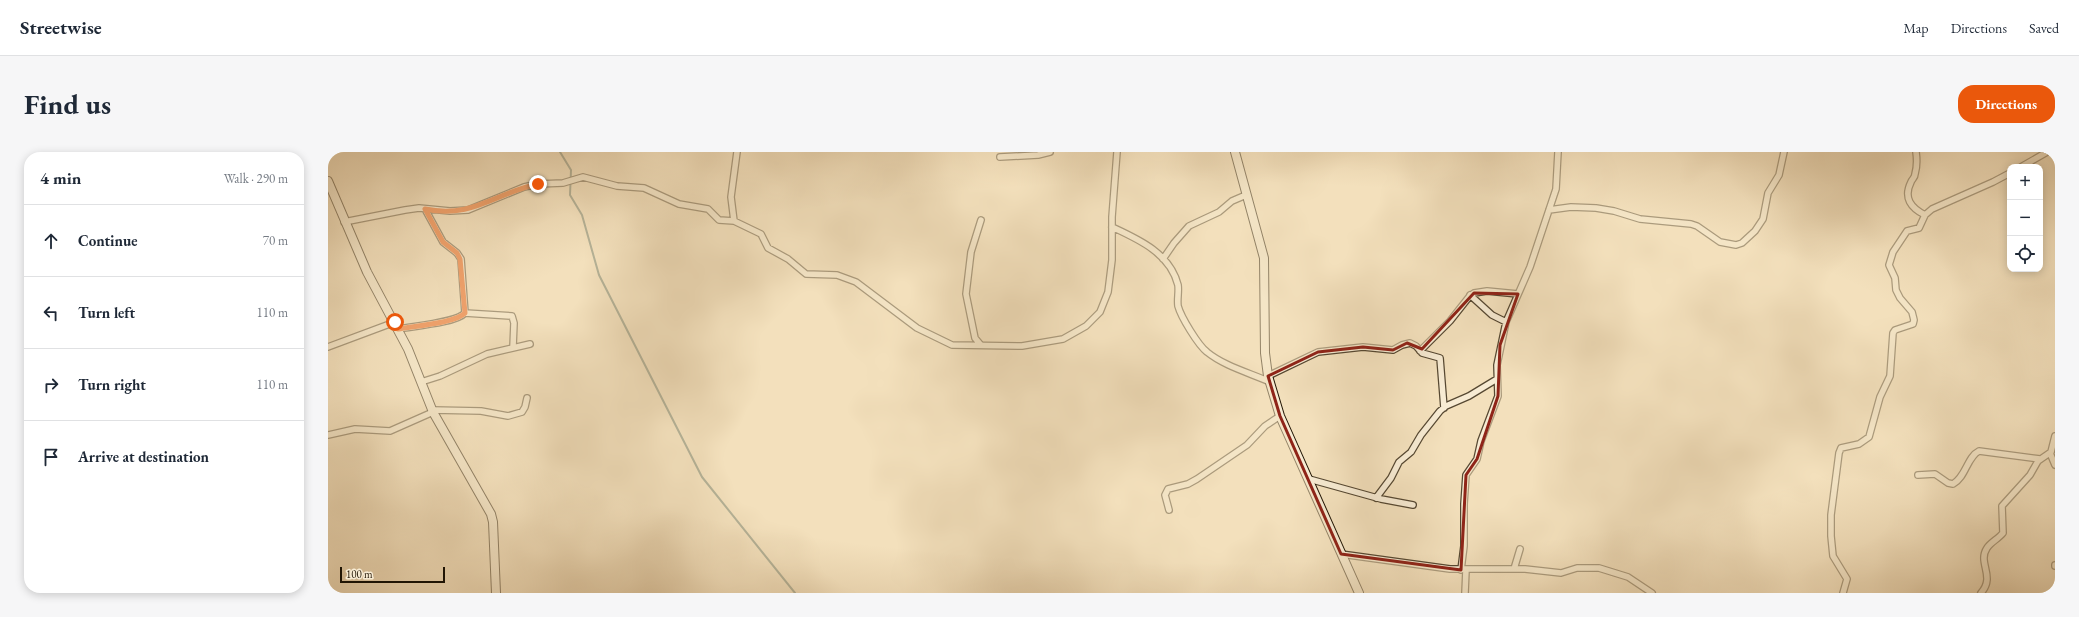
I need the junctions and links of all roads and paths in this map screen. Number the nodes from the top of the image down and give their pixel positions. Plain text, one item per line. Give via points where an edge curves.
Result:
1 (737, 152) edge
2 (1050, 152) edge
3 (1117, 152) edge
4 (1235, 152) edge
5 (1558, 152) edge
6 (1784, 152) edge
7 (1916, 152) edge
8 (2047, 152) edge
9 (1000, 156) dead end
10 (2026, 164) edge
11 (2007, 175) edge
12 (328, 180) edge
13 (1246, 195) junction
14 (425, 209) junction
15 (1549, 210) junction
16 (1925, 215) junction
17 (981, 220) dead end
18 (734, 221) junction
19 (344, 222) junction
20 (1112, 227) junction
21 (1163, 259) junction
22 (1518, 294) junction
23 (1470, 295) junction
24 (465, 313) junction
25 (1506, 322) junction
26 (396, 325) junction
27 (530, 344) dead end
28 (980, 344) junction
29 (328, 347) edge
30 (513, 347) junction
31 (1420, 351) junction
32 (1269, 379) junction
33 (1497, 379) junction
34 (421, 382) junction
35 (527, 398) dead end
36 (1444, 408) junction
37 (433, 411) junction
38 (1280, 416) junction
39 (328, 435) edge
40 (2055, 436) edge
41 (2050, 453) junction
42 (2040, 459) junction
43 (2055, 465) edge
44 (1918, 475) dead end
45 (1309, 479) junction
46 (1376, 498) junction
47 (1413, 506) dead end
48 (1168, 510) dead end
49 (1520, 548) dead end
50 (1341, 554) junction
51 (1514, 569) junction
52 (1464, 570) junction
53 (496, 593) edge
54 (1359, 593) edge
55 (1465, 593) edge
56 (1652, 593) edge
57 (1843, 593) edge
58 (1981, 593) edge

1 - 18 street via 731,197
2 - 9 street via 1038,155
3 - 20 street
4 - 13 street
5 - 15 street via 1556,188
6 - 15 street via 1780,175 1768,193 1766,210 1760,224 1742,243 1736,245 1720,242 1691,224 1640,219 1596,208 1571,207
7 - 16 street via 1915,176 1911,182 1908,199 1917,212
8 - 10 street
11 - 16 street via 1943,203
12 - 19 street
13 - 21 street via 1232,201 1219,212 1188,226
13 - 32 street via 1264,258 1265,353
14 - 18 street via 468,210 524,187 563,183 583,177 616,186 644,188 679,204 708,209 718,220
14 - 19 street via 389,212
14 - 24 street via 443,242 457,253 460,259
15 - 22 street
16 - 57 street via 1919,228 1907,231 1903,236 1889,265 1895,278 1896,290 1912,312 1914,320 1912,324 1893,333 1890,376 1880,396 1870,437 1859,444 1841,448 1837,459 1831,536 1833,556 1847,579
17 - 28 street via 971,252 966,294 975,338
18 - 28 street via 761,234 768,248 788,259 806,274 837,274 856,282 916,328 928,334 952,345
19 - 26 street via 367,272
20 - 21 street via 1145,242
20 - 28 street via 1112,260 1108,292 1100,312 1086,326 1063,339 1049,343 1003,347
21 - 32 street via 1178,284 1178,308 1206,351 1217,359
22 - 23 street via 1487,291
22 - 25 street
23 - 25 street via 1492,315
23 - 31 street via 1450,321
24 - 26 street via 451,320
24 - 30 street via 512,316
25 - 33 street via 1497,365
26 - 29 street
26 - 34 street
27 - 30 street
30 - 34 street via 487,354
31 - 32 street via 1410,343 1393,350 1363,347 1318,352
31 - 36 street via 1440,358
32 - 38 street
33 - 36 street
33 - 52 street via 1498,396 1477,459 1466,475
34 - 37 street
35 - 37 street via 522,412 508,416 481,411
36 - 46 street via 1427,427 1411,452 1399,462
37 - 39 street via 390,431 355,429
37 - 53 street via 494,522
38 - 45 street
38 - 48 street via 1265,426 1247,445 1198,480 1168,489 1165,494
40 - 41 street
41 - 42 street
41 - 43 street
42 - 44 street via 1979,451 1952,484 1935,474
42 - 58 street via 2030,475 2002,506 2003,533 1985,553 1988,578
45 - 46 street
45 - 50 street
46 - 47 street
49 - 51 street
50 - 52 street
50 - 54 street
51 - 52 street
51 - 56 street via 1561,573 1577,568 1599,568 1628,577
52 - 55 street

